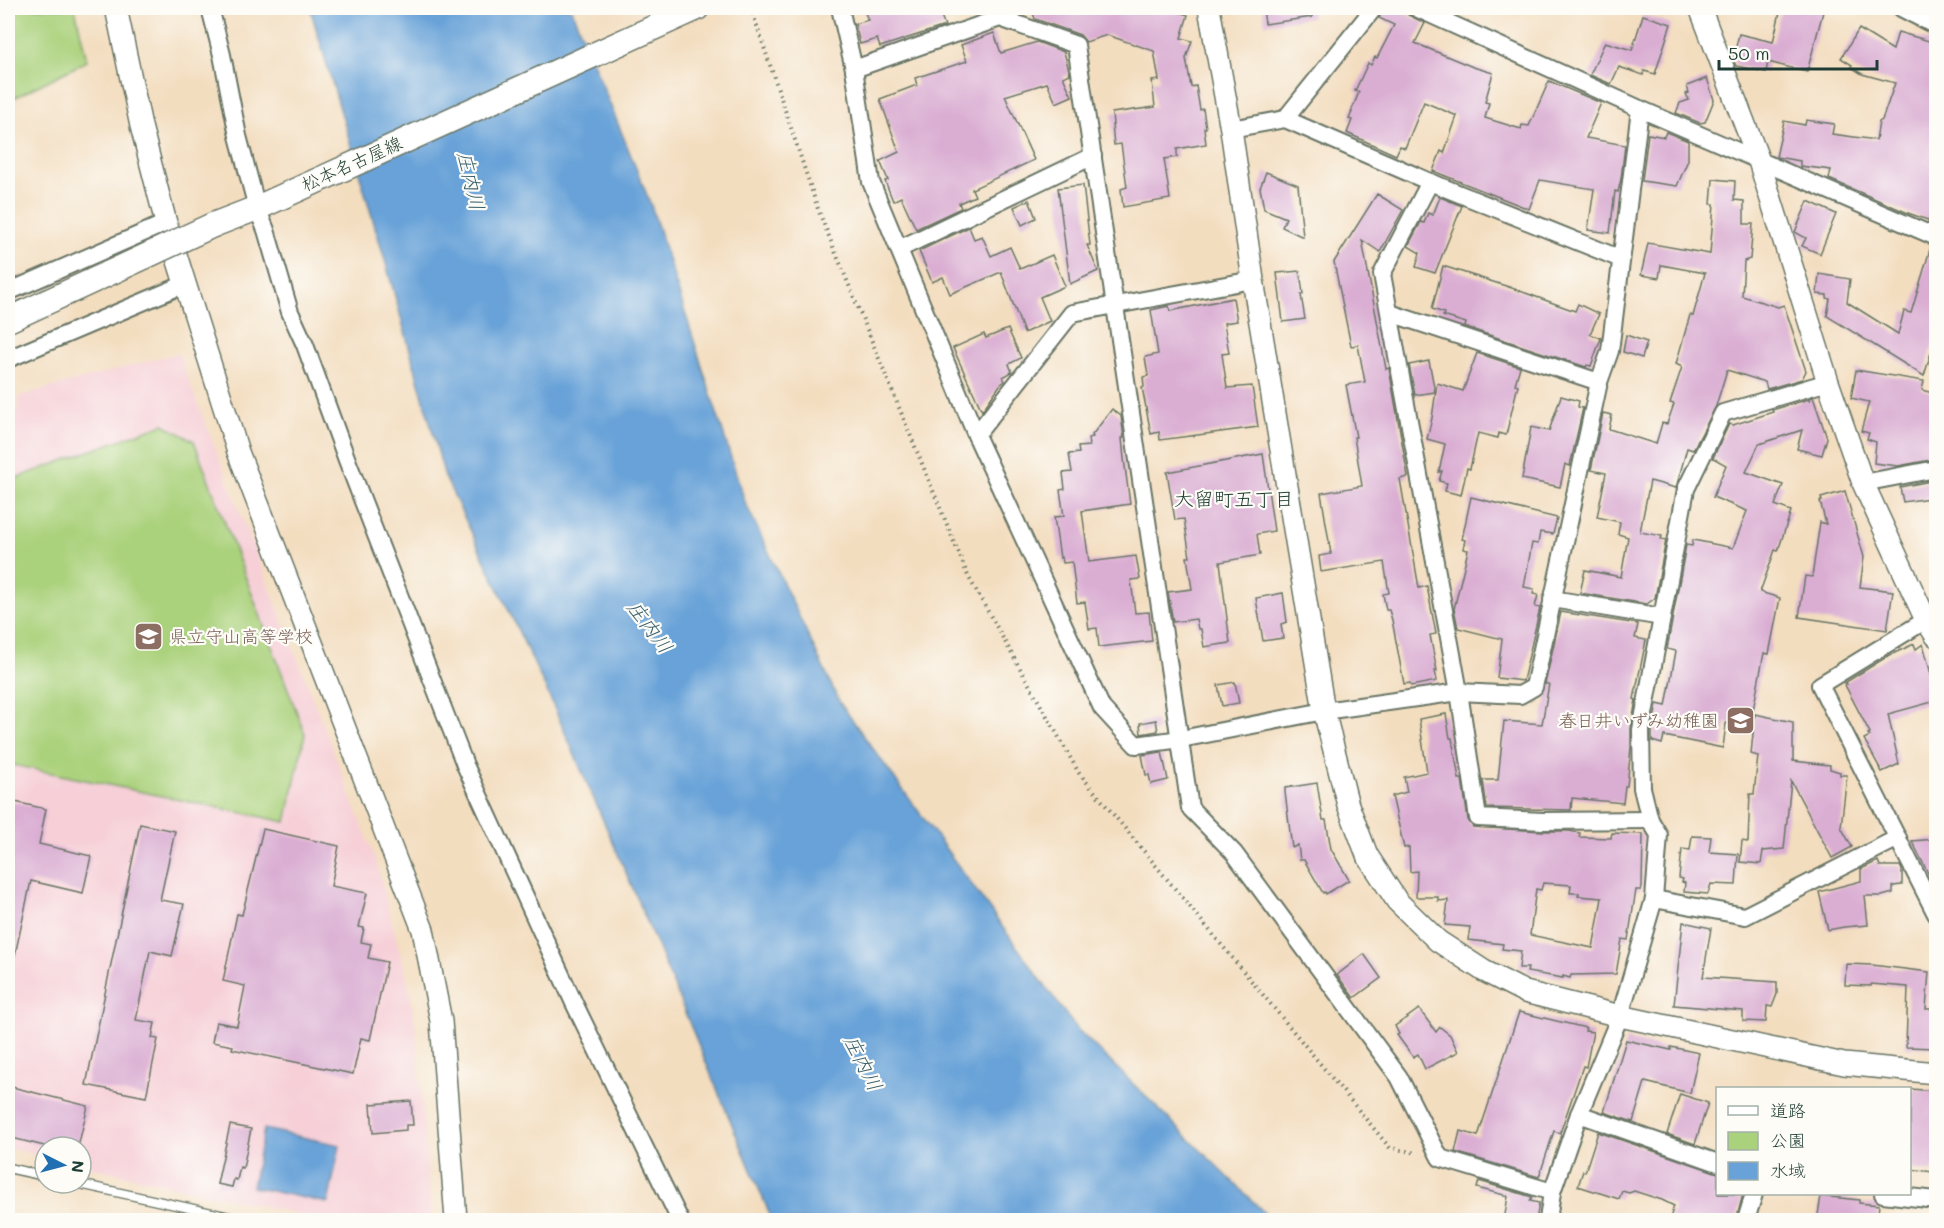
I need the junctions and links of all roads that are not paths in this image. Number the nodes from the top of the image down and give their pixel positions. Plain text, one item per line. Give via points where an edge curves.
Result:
1 (116, 8) edge
2 (210, 8) edge
3 (697, 8) edge
4 (840, 8) edge
5 (1209, 8) edge
6 (1374, 8) edge
7 (1416, 8) edge
8 (1700, 8) edge
9 (1901, 8) edge
10 (1922, 12) edge
11 (1936, 26) edge
12 (854, 69) junction
13 (1640, 109) junction
14 (1285, 119) junction
15 (1230, 129) junction
16 (1092, 156) junction
17 (1759, 161) junction
18 (1430, 182) junction
19 (257, 208) junction
20 (166, 223) junction
21 (1936, 237) edge
22 (899, 249) junction
23 (1621, 259) junction
24 (1253, 280) junction
25 (185, 284) junction
26 (8, 292) edge
27 (1115, 304) junction
28 (1390, 313) junction
29 (8, 320) edge
30 (8, 359) edge
31 (1599, 382) junction
32 (1827, 382) junction
33 (976, 435) junction
34 (1936, 469) edge
35 (1863, 483) junction
36 (1552, 599) junction
37 (1662, 617) junction
38 (1931, 628) edge
39 (1459, 692) junction
40 (1324, 711) junction
41 (1181, 739) junction
42 (1650, 820) junction
43 (1898, 838) junction
44 (1654, 899) junction
45 (1936, 914) edge
46 (1620, 1016) junction
47 (1936, 1073) edge
48 (1579, 1114) junction
49 (1716, 1162) edge
50 (8, 1168) edge
51 (33, 1173) edge
52 (93, 1187) edge
53 (1552, 1192) junction
54 (1754, 1195) edge
55 (1892, 1195) edge
56 (1936, 1200) edge
57 (244, 1221) edge
58 (456, 1221) edge
59 (680, 1221) edge
60 (1548, 1221) edge
61 (1746, 1221) edge

1 - 20 street
2 - 19 street
3 - 19 main road, 松本名古屋線
4 - 12 street
5 - 15 street
6 - 14 street
7 - 13 street
8 - 17 street
9 - 10 street
10 - 11 street
12 - 16 street via 1000,18 1076,45
12 - 22 street via 871,182
13 - 17 street
13 - 23 street
14 - 15 street
14 - 18 street
15 - 24 street
16 - 22 street
16 - 27 street
17 - 21 street
17 - 32 street
18 - 23 street
18 - 28 street via 1382,274
19 - 29 main road, 松本名古屋線, bridge
19 - 59 street via 290,312 465,765
20 - 25 street
20 - 26 street
22 - 33 street
23 - 31 street via 1610,351
24 - 27 street
24 - 40 street
25 - 30 street
25 - 58 street via 238,452 423,930 441,1021
27 - 33 street via 1072,313
27 - 41 street
28 - 31 street
28 - 39 street
31 - 36 street
32 - 35 street
32 - 37 street via 1723,414 1686,489
33 - 41 street via 1101,708 1136,745
34 - 35 street
35 - 38 street
36 - 37 street
36 - 39 street via 1534,687 1520,695
37 - 42 street via 1641,730 1642,788
38 - 43 street via 1820,685
39 - 40 street
39 - 42 street via 1478,818
40 - 41 street
40 - 46 street via 1348,805 1367,855 1397,901 1438,941 1484,971 1525,992
41 - 53 street via 1190,808 1234,854 1400,1077 1440,1158
42 - 44 street via 1659,835
43 - 44 street via 1745,916
43 - 45 street
44 - 46 street
46 - 47 street via 1844,1064
46 - 48 street
48 - 49 street
48 - 53 street
50 - 51 lane
52 - 57 lane
53 - 60 street
54 - 61 street
55 - 56 street

